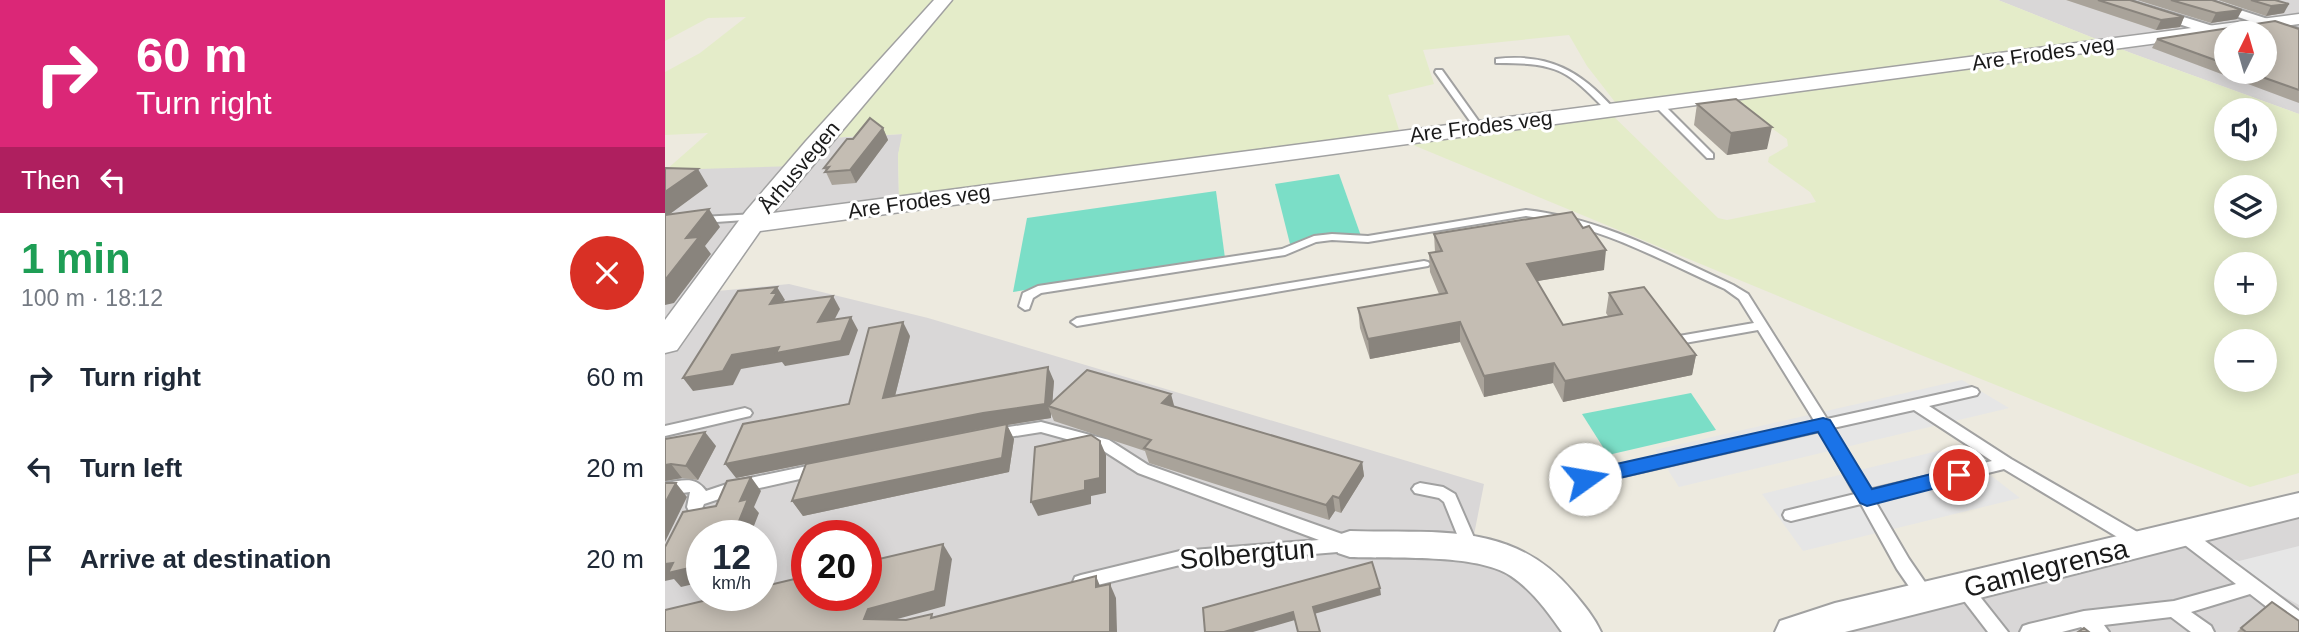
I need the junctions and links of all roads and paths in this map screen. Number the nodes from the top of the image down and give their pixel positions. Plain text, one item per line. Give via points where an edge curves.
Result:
1 (943, 0) edge
2 (2114, 0) edge
3 (2196, 0) edge
4 (2299, 19) edge
5 (2260, 21) edge
6 (2277, 22) edge
7 (2277, 27) edge
8 (2211, 30) junction
9 (2214, 30) edge
10 (2299, 34) edge
11 (1499, 61) dead end
12 (1439, 72) dead end
13 (1658, 104) junction
14 (1611, 110) junction
15 (1478, 127) junction
16 (1710, 156) dead end
17 (693, 220) edge
18 (754, 220) junction
19 (1424, 264) dead end
20 (1025, 306) dead end
21 (1077, 322) dead end
22 (1763, 325) junction
23 (1679, 340) edge
24 (665, 343) edge
25 (1972, 392) dead end
26 (1915, 404) junction
27 (745, 413) dead end
28 (1823, 424) junction
29 (665, 431) edge
30 (977, 438) edge
31 (2006, 463) junction
32 (829, 468) edge
33 (1585, 479) dead end
34 (665, 489) edge
35 (1420, 489) dead end
36 (1867, 498) junction
37 (697, 500) junction
38 (2299, 505) edge
39 (1791, 515) dead end
40 (689, 519) edge
41 (2183, 534) junction
42 (1350, 544) junction
43 (2143, 544) junction
44 (1471, 550) junction
45 (1058, 587) edge
46 (1963, 587) junction
47 (2250, 587) junction
48 (1926, 597) junction
49 (2174, 609) junction
50 (2084, 619) junction
51 (2299, 621) edge
52 (1852, 624) edge
53 (1583, 632) edge
54 (1793, 632) edge
55 (1999, 632) edge
56 (2029, 632) edge
57 (2100, 632) edge
58 (2205, 632) edge

1 - 18 street, Århusvegen
2 - 8 street, Are Frodes veg
3 - 5 street
4 - 6 street, Are Frodes veg
7 - 10 street
8 - 9 street, Are Frodes veg
8 - 13 street, Are Frodes veg
11 - 14 lane via 1562,66
12 - 15 lane
13 - 14 street, Are Frodes veg
13 - 16 lane
14 - 15 street, Are Frodes veg
15 - 18 street, Are Frodes veg
17 - 18 lane
18 - 24 street, Århusvegen
19 - 21 lane
20 - 22 lane via 1027,296 1038,290 1285,252 1332,236 1368,239 1526,213 1596,229 1737,290
22 - 23 lane
22 - 28 lane
25 - 26 lane
26 - 28 lane
26 - 31 lane
27 - 29 lane
28 - 33 lane
28 - 36 lane
30 - 42 lane via 1041,427 1079,436 1104,444 1143,468
31 - 36 lane
31 - 43 lane
32 - 37 lane
34 - 37 lane via 693,486 699,492
35 - 44 lane via 1450,498
36 - 39 lane
36 - 48 lane
37 - 40 lane
38 - 41 street, Gamlegrensa
41 - 43 street, Gamlegrensa
41 - 47 lane
42 - 44 street, Solbergtun
42 - 45 lane, Solbergtun via 1180,558
43 - 46 street, Gamlegrensa
44 - 53 street, Solbergtun via 1513,560 1549,587
46 - 48 street, Gamlegrensa
46 - 55 lane
47 - 49 lane
47 - 51 lane
48 - 52 street, Gamlegrensa
49 - 50 lane
49 - 58 lane
50 - 56 lane
50 - 57 lane
52 - 54 street, Gamlegrensa

